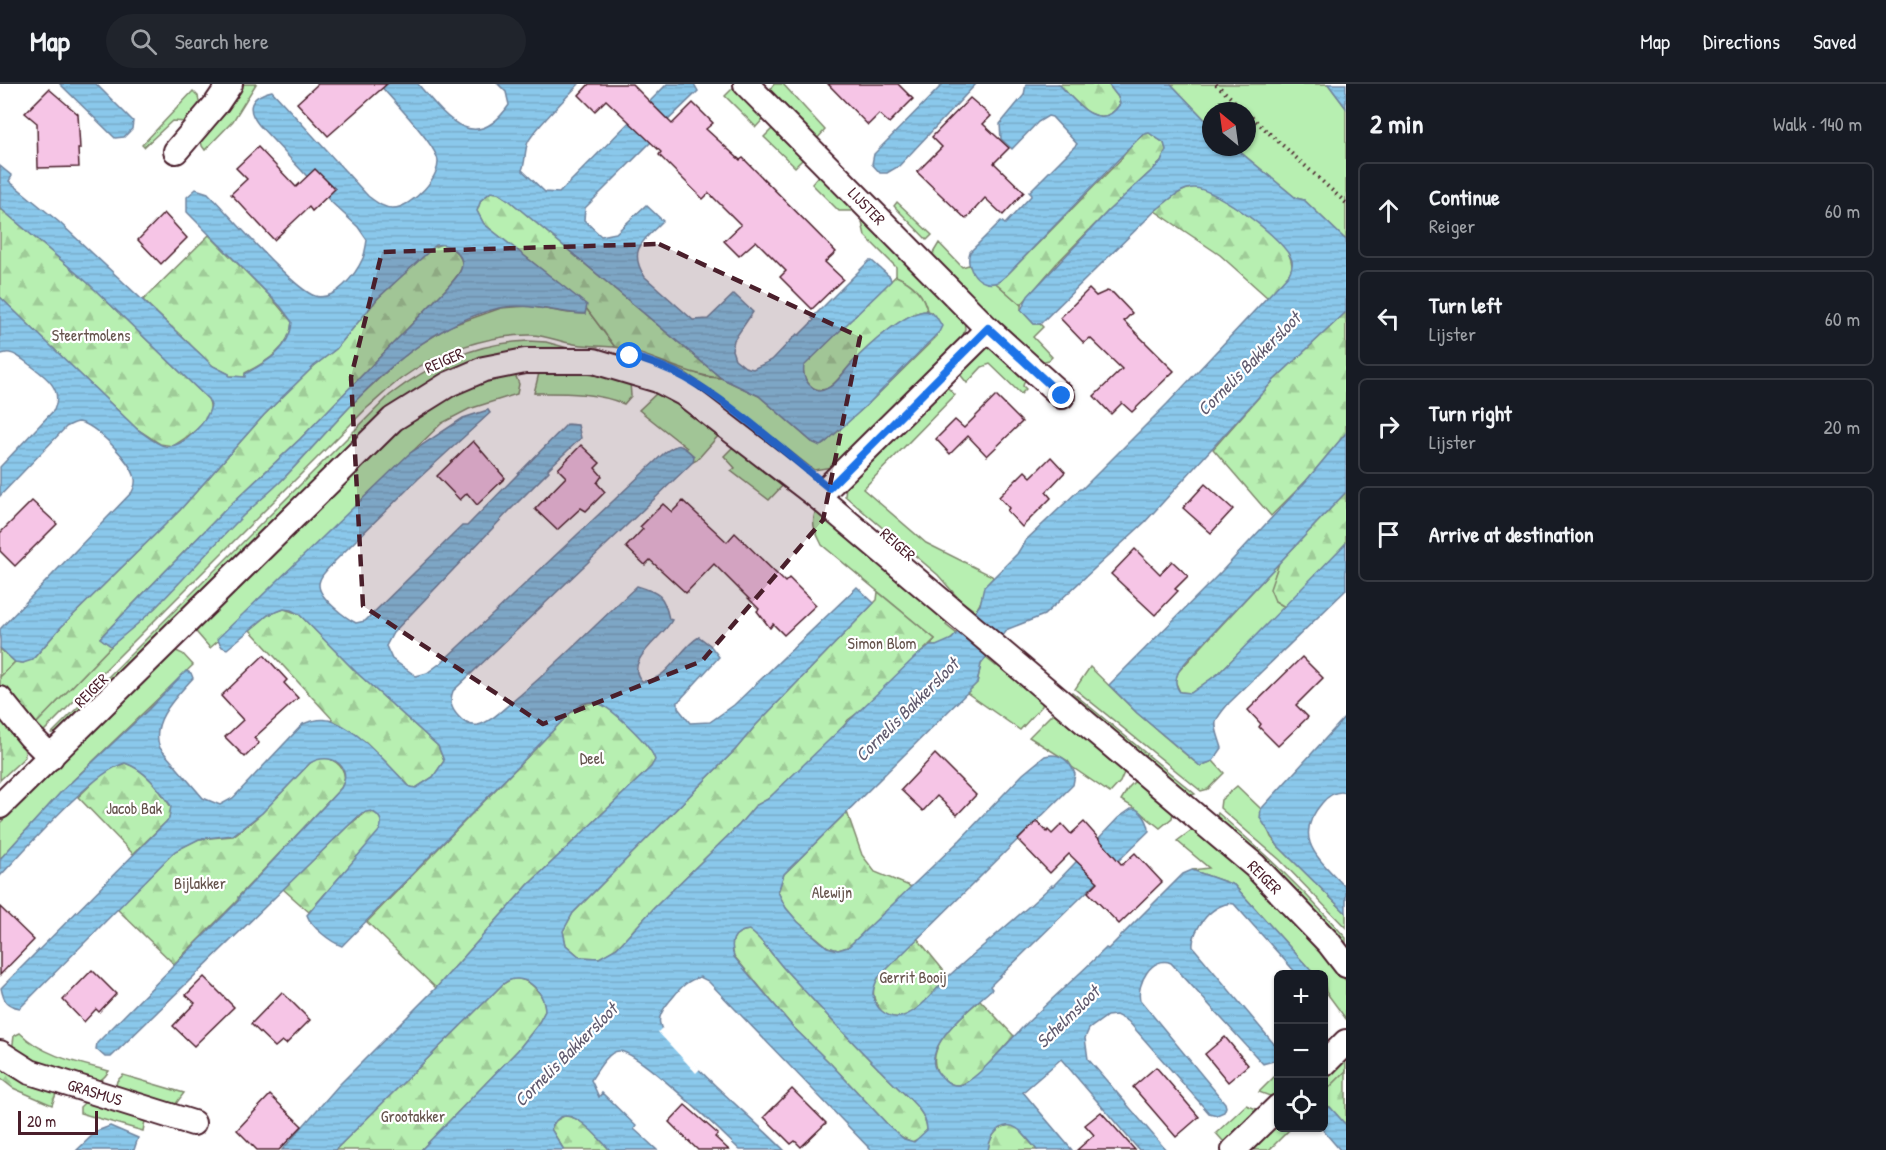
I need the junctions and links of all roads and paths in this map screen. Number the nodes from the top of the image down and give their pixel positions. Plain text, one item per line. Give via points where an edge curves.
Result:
1 (230, 84) edge
2 (746, 84) edge
3 (1216, 84) edge
4 (1235, 102) edge
5 (1256, 121) edge
6 (176, 151) dead end
7 (1346, 203) edge
8 (988, 328) junction
9 (1062, 396) dead end
10 (818, 497) junction
11 (0, 699) edge
12 (51, 757) junction
13 (0, 806) edge
14 (1346, 965) edge
15 (1346, 1042) edge
16 (0, 1053) edge
17 (1328, 1059) edge
18 (1274, 1111) edge
19 (193, 1123) dead end
20 (1234, 1150) edge

1 - 6 street
2 - 8 street, LIJSTER
3 - 4 path
5 - 7 path
8 - 9 street, LIJSTER
8 - 10 street
10 - 12 street, REIGER via 707,410 658,380 594,361 525,361 484,369 449,384 393,419
10 - 14 street, REIGER via 1255,866
11 - 12 street
12 - 13 street, REIGER
15 - 17 street
16 - 19 street, GRASMUS via 30,1072
18 - 20 street

